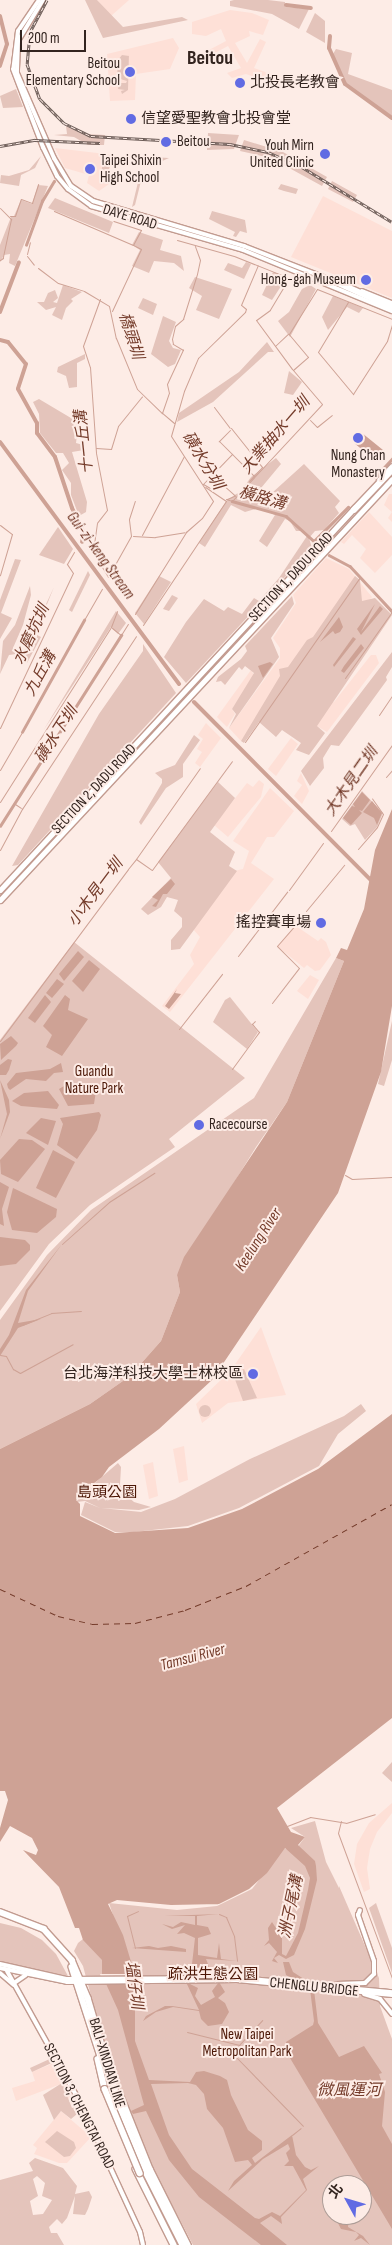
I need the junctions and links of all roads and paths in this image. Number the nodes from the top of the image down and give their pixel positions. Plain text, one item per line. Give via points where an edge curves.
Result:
1 (39, 0) edge
2 (43, 0) edge
3 (336, 282) junction
4 (392, 303) edge
5 (392, 309) edge
6 (392, 466) edge
7 (392, 470) edge
8 (392, 474) edge
9 (392, 480) edge
10 (370, 496) junction
11 (356, 512) junction
12 (191, 689) junction
13 (0, 890) edge
14 (0, 900) edge
15 (360, 1910) dead end
16 (0, 1914) edge
17 (0, 1966) edge
18 (6, 1968) junction
19 (0, 1972) edge
20 (27, 1974) junction
21 (14, 1983) junction
22 (323, 1984) junction
23 (317, 1987) junction
24 (17, 1988) junction
25 (392, 1993) edge
26 (390, 2009) junction
27 (392, 2014) edge
28 (90, 2020) junction
29 (392, 2020) edge
30 (98, 2032) junction
31 (134, 2158) dead end
32 (147, 2168) dead end
33 (143, 2245) edge
34 (174, 2245) edge
35 (183, 2245) edge

1 - 5 main road, DAYE ROAD via 18,32 13,69 43,147 57,176 68,189 92,206 243,250
2 - 3 main road, DAYE ROAD via 18,41 17,74 54,158 71,186 93,202 244,246
3 - 4 main road, DAYE ROAD
3 - 5 highway
6 - 11 main road
7 - 10 highway
8 - 10 highway
9 - 11 main road
10 - 11 highway
11 - 12 main road
12 - 13 main road, SECTION 2, DADU ROAD
12 - 14 main road via 185,700
15 - 22 main road via 358,1915 375,1970 370,1980 361,1984
16 - 28 highway, BALI-XINDIAN LINE via 35,1928 61,1950 77,1980
16 - 30 highway, BALI-XINDIAN LINE via 39,1925 62,1945 81,1979
17 - 18 main road
18 - 20 main road
18 - 21 main road, SECTION 3, CHENGTAI ROAD
19 - 24 main road
20 - 21 main road
20 - 22 main road, CHENGLU BRIDGE via 66,1979 240,1978
20 - 23 main road, CHENGLU BRIDGE via 67,1982 237,1980
21 - 24 main road, SECTION 3, CHENGTAI ROAD
22 - 25 main road, CHENGLU BRIDGE
23 - 25 main road, CHENGLU BRIDGE
23 - 26 main road via 376,1996
24 - 33 main road, SECTION 3, CHENGTAI ROAD via 80,2102
26 - 27 main road
26 - 29 main road
28 - 35 highway, BALI-XINDIAN LINE via 132,2145
28 - 35 highway, bridge via 105,2089 140,2173
30 - 35 highway via 128,2116
30 - 35 highway, BALI-XINDIAN LINE via 123,2116 142,2164
31 - 34 highway via 135,2168
32 - 35 highway

